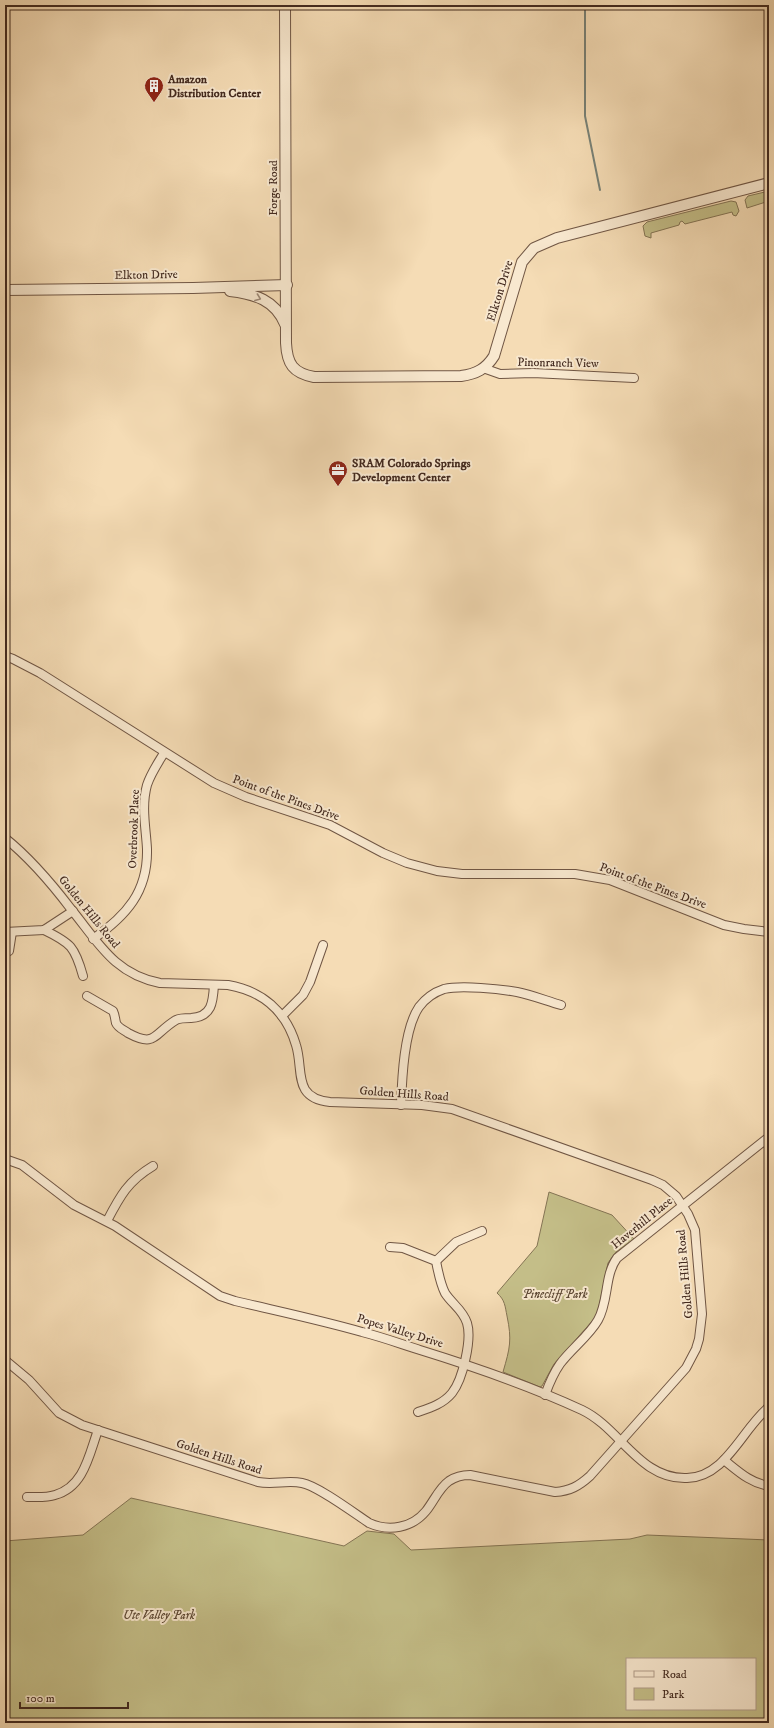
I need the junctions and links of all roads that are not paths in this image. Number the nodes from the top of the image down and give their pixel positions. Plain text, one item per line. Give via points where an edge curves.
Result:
1 (285, 5) edge
2 (769, 183) edge
3 (287, 285) junction
4 (193, 288) junction
5 (5, 290) edge
6 (286, 327) junction
7 (483, 368) junction
8 (634, 378) dead end
9 (5, 656) edge
10 (164, 753) junction
11 (5, 838) edge
12 (73, 910) junction
13 (44, 930) junction
14 (8, 932) edge
15 (769, 932) edge
16 (93, 939) junction
17 (323, 945) dead end
18 (9, 951) dead end
19 (82, 976) dead end
20 (214, 985) junction
21 (87, 996) dead end
22 (561, 1005) dead end
23 (282, 1016) junction
24 (401, 1105) junction
25 (769, 1137) edge
26 (5, 1159) edge
27 (153, 1166) dead end
28 (683, 1205) junction
29 (107, 1221) junction
30 (482, 1231) dead end
31 (390, 1247) dead end
32 (436, 1261) junction
33 (5, 1360) edge
34 (464, 1363) junction
35 (545, 1395) junction
36 (769, 1407) edge
37 (418, 1412) dead end
38 (98, 1430) junction
39 (621, 1442) junction
40 (724, 1460) junction
41 (769, 1486) edge
42 (27, 1497) dead end

1 - 3 street, Forge Road
2 - 7 street, Elkton Drive via 557,238 534,248 519,267 497,348 489,363
3 - 4 street, Elkton Drive
3 - 6 street, Forge Road
4 - 5 street, Elkton Drive
4 -> 6 street via 241,292 259,298 274,306
6 - 7 street, Forge Road via 287,355 294,368 306,376 461,376 478,372
7 - 8 street, Pinonranch View via 500,374
9 - 10 street, Point of the Pines Drive via 40,673
10 - 15 street, Point of the Pines Drive via 236,794 330,824 407,863 462,874 588,875 610,880 724,925
10 - 16 street, Overbrook Place via 151,775 145,794 146,861 138,893 117,920
11 - 12 street, Golden Hills Road via 49,881
12 - 13 street
12 - 16 street, Golden Hills Road
13 - 14 street
13 - 19 street via 73,949
14 - 18 street
16 - 20 street, Golden Hills Road via 120,966 149,981
17 - 23 street via 303,995
20 - 21 street via 212,1003 204,1015 177,1020 145,1041 119,1028 113,1011
20 - 23 street, Golden Hills Road via 228,985 254,992 268,1001
22 - 24 street via 527,994 501,990 449,988 430,996 418,1010 410,1030 402,1074
23 - 24 street, Golden Hills Road via 297,1045 300,1080 311,1096 317,1100 330,1102
24 - 28 street, Golden Hills Road via 438,1106 463,1113 652,1180 670,1190
25 - 28 street, Haverhill Place
26 - 29 street, Popes Valley Drive via 22,1165 74,1205
27 - 29 street via 140,1173 124,1190
28 - 35 street, Haverhill Place via 617,1258 609,1273 598,1321 554,1372
28 - 39 street, Golden Hills Road via 692,1222 696,1240 702,1314 699,1339 686,1368
29 - 34 street, Popes Valley Drive via 206,1288 228,1299 363,1332
30 - 32 street via 456,1242
31 - 32 street via 403,1248
32 - 34 street via 445,1293 466,1322 469,1337
33 - 38 street, Golden Hills Road via 29,1380 59,1413
34 - 35 street, Popes Valley Drive
34 - 37 street via 452,1393 441,1403
35 - 39 street, Popes Valley Drive via 594,1417
36 - 40 street, Popes Valley Drive
38 - 39 street, Golden Hills Road via 258,1482 295,1482 310,1485 369,1523 385,1528 399,1527 414,1521 426,1511 444,1485 462,1475 555,1492 570,1490 583,1482
38 - 42 street via 83,1472 75,1484 55,1496
39 - 40 street, Popes Valley Drive via 650,1468 673,1477 688,1478 702,1475
40 - 41 street via 747,1478 760,1485

